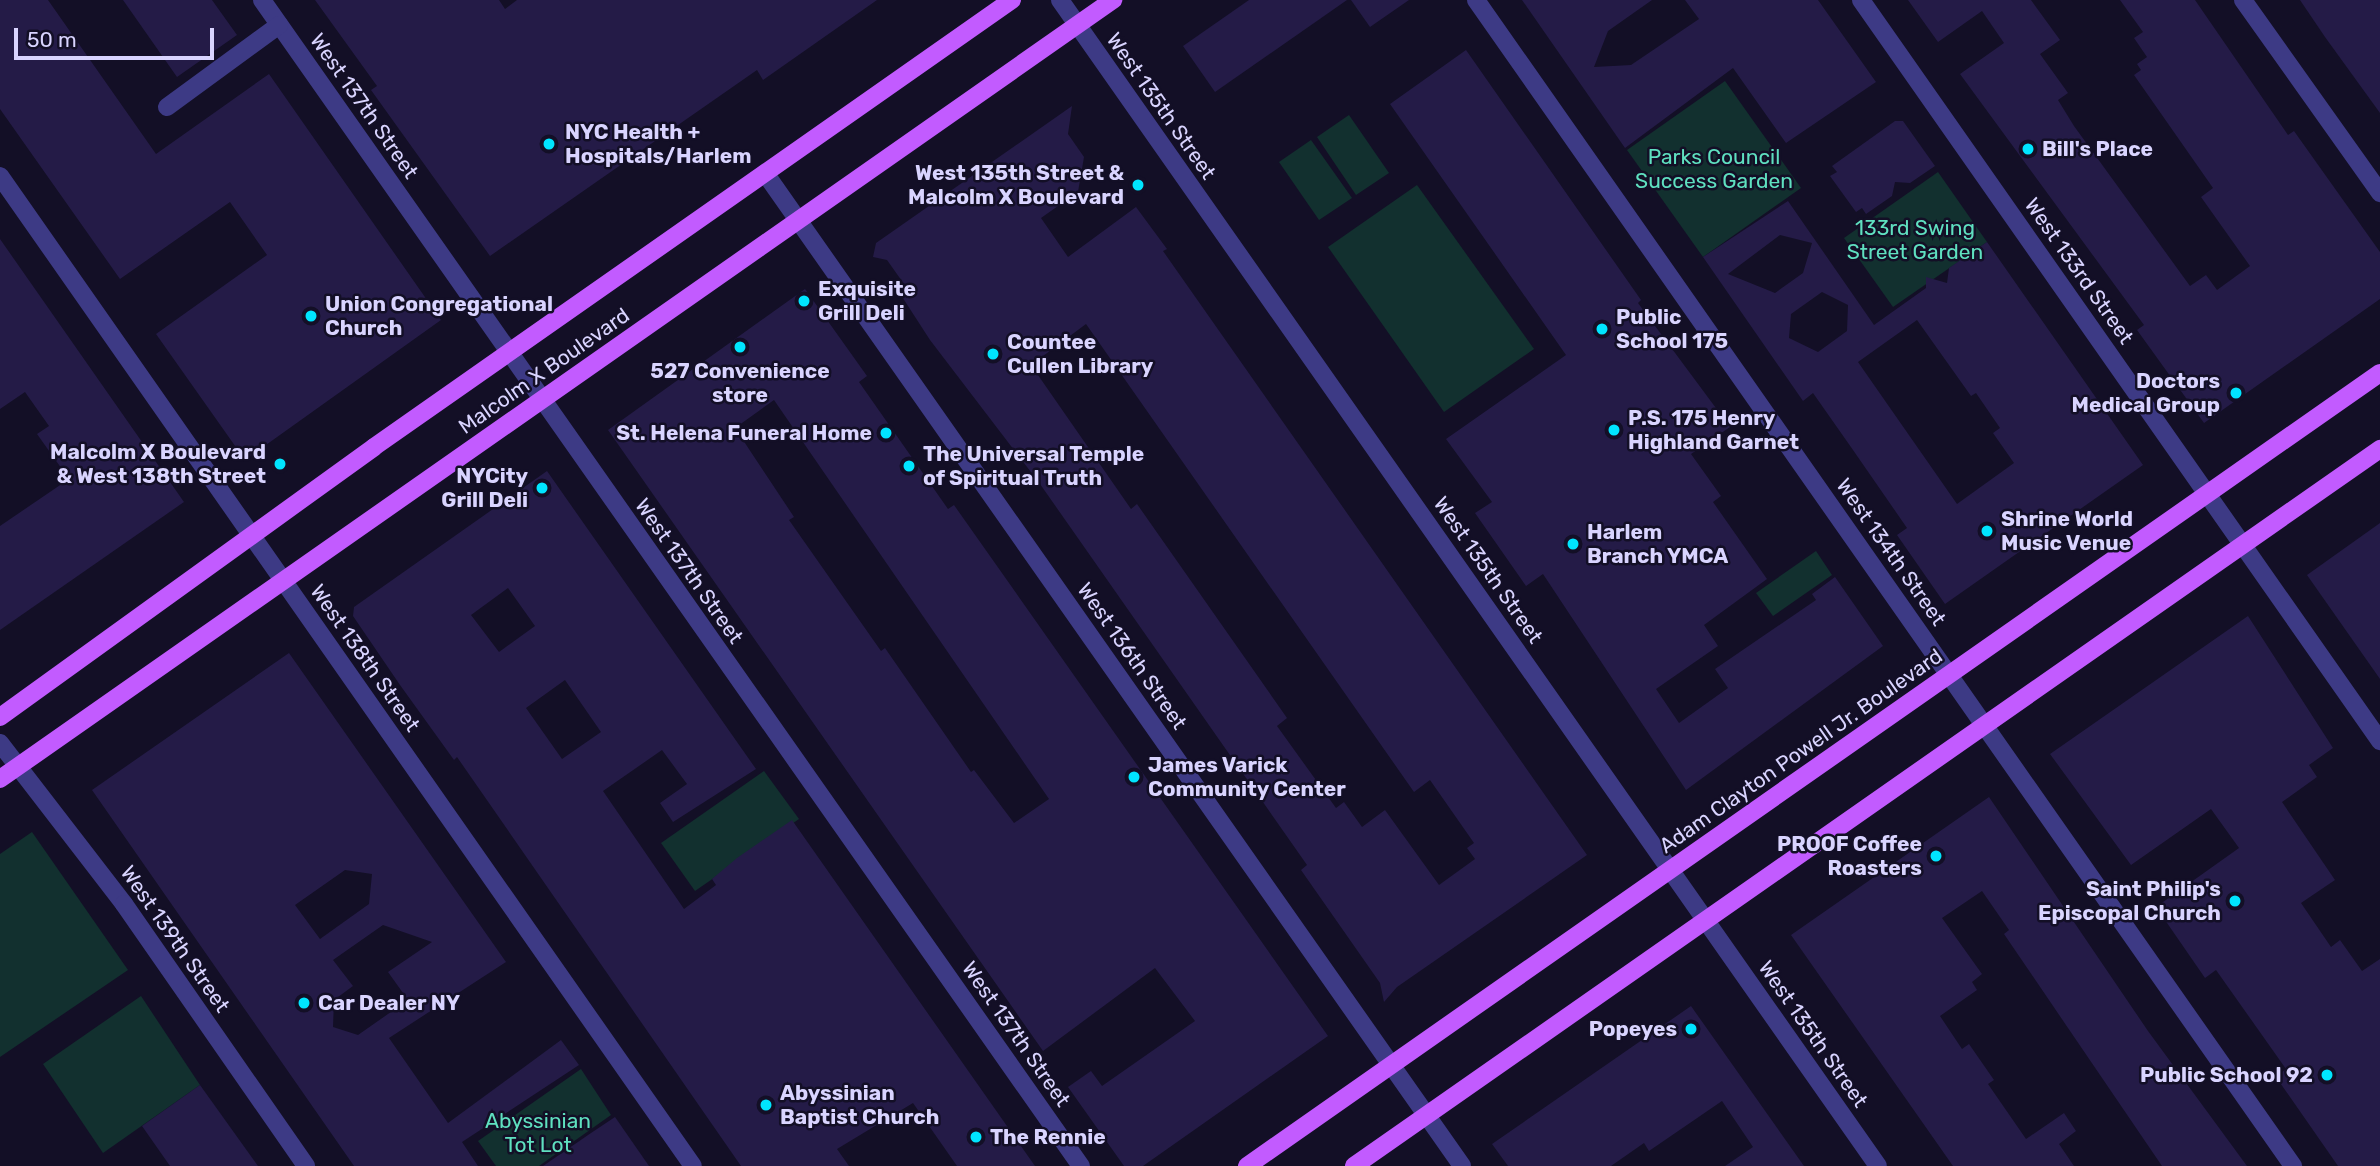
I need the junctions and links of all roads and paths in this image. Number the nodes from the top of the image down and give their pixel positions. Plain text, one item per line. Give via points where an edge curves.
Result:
1 (262, 0) edge
2 (1012, 0) edge
3 (1059, 0) edge
4 (1113, 0) edge
5 (1476, 0) edge
6 (1861, 0) edge
7 (2243, 0) edge
8 (279, 25) junction
9 (1078, 26) junction
10 (167, 107) dead end
11 (765, 173) junction
12 (0, 176) edge
13 (2380, 194) edge
14 (798, 221) junction
15 (508, 353) junction
16 (2380, 373) edge
17 (541, 400) junction
18 (2380, 449) edge
19 (2208, 495) junction
20 (252, 535) junction
21 (2244, 546) junction
22 (284, 580) junction
23 (1949, 675) junction
24 (0, 717) edge
25 (1983, 725) junction
26 (2380, 741) edge
27 (0, 743) edge
28 (19, 766) junction
29 (0, 779) edge
30 (1670, 870) junction
31 (1706, 920) junction
32 (1392, 1065) junction
33 (1427, 1115) junction
34 (306, 1166) edge
35 (693, 1166) edge
36 (1081, 1166) edge
37 (1247, 1166) edge
38 (1354, 1166) edge
39 (1462, 1166) edge
40 (1878, 1166) edge
41 (2293, 1166) edge

1 - 8 street, West 137th Street
2 - 11 main road, Malcolm X Boulevard
3 - 9 street, West 135th Street
4 - 9 main road, Malcolm X Boulevard
5 - 23 street, West 134th Street
6 - 19 street, West 133rd Street
7 - 13 street
8 - 10 street
8 - 15 street, West 137th Street
9 - 14 main road, Malcolm X Boulevard
9 - 30 street, West 135th Street
11 - 14 street, West 136th Street
11 - 15 main road, Malcolm X Boulevard
12 - 20 street, West 138th Street
14 - 17 main road, Malcolm X Boulevard
14 - 32 street, West 136th Street
15 - 17 street, West 137th Street
15 - 20 main road, Malcolm X Boulevard
16 - 19 main road, Adam Clayton Powell Jr. Boulevard
17 - 22 main road, Malcolm X Boulevard
17 - 36 street, West 137th Street
18 - 21 main road
19 - 21 street, West 133rd Street
19 - 23 main road, Adam Clayton Powell Jr. Boulevard
20 - 22 street, West 138th Street
20 - 24 main road, Malcolm X Boulevard
21 - 25 main road
21 - 26 street, West 133rd Street
22 - 28 main road, Malcolm X Boulevard
22 - 35 street, West 138th Street
23 - 25 street, West 134th Street
23 - 30 main road, Adam Clayton Powell Jr. Boulevard
25 - 31 main road
25 - 41 street, West 134th Street
27 - 28 street, West 139th Street
28 - 29 main road, Malcolm X Boulevard
28 - 34 street, West 139th Street via 124,904
30 - 31 street, West 135th Street
30 - 32 main road, Adam Clayton Powell Jr. Boulevard
31 - 33 main road
31 - 40 street, West 135th Street
32 - 33 street, West 136th Street
32 - 37 main road, Adam Clayton Powell Jr. Boulevard
33 - 38 main road
33 - 39 street, West 136th Street

